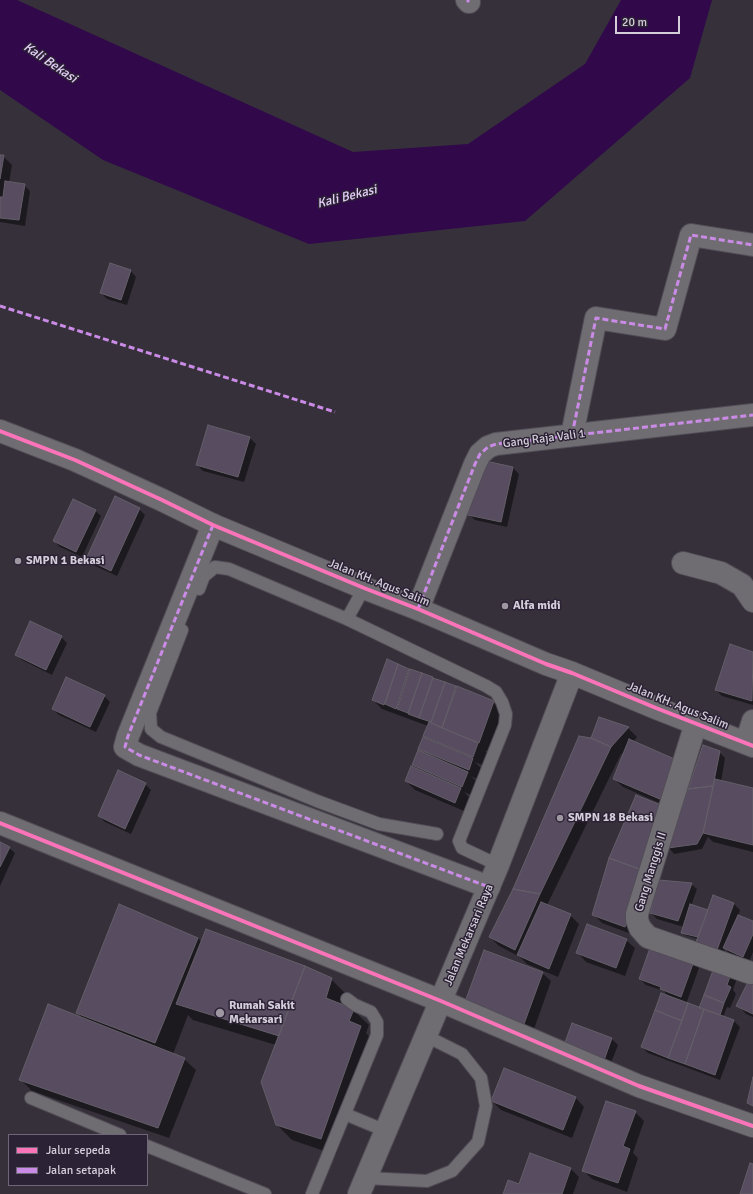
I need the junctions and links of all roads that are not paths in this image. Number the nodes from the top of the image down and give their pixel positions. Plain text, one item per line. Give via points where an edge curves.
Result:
1 (753, 245) edge
2 (753, 415) edge
3 (0, 431) edge
4 (572, 435) junction
5 (214, 525) junction
6 (682, 563) dead end
7 (364, 588) junction
8 (753, 602) edge
9 (418, 609) junction
10 (347, 619) junction
11 (572, 673) junction
12 (753, 721) edge
13 (696, 723) junction
14 (749, 744) edge
15 (0, 823) edge
16 (437, 834) dead end
17 (498, 865) junction
18 (489, 887) junction
19 (751, 973) dead end
20 (347, 999) dead end
21 (441, 1001) junction
22 (426, 1036) junction
23 (31, 1098) dead end
24 (345, 1114) junction
25 (753, 1126) edge
26 (386, 1131) junction
27 (118, 1134) edge
28 (148, 1146) edge
29 (362, 1186) edge
30 (265, 1194) edge
31 (312, 1194) edge

1 - 4 street via 691,235 665,329 596,318
2 - 4 street, Gang Raja Vali 1
3 - 5 street, Jalan KH. Agus Salim via 75,460
4 - 9 street, Gang Raja Vali 1 via 496,444 480,454
5 - 7 street, Jalan KH. Agus Salim
5 - 18 street via 128,736 126,748
6 - 8 street via 721,573 742,585
7 - 9 street, Jalan KH. Agus Salim
7 - 10 lane
9 - 11 street, Jalan KH. Agus Salim
10 - 16 lane via 229,569 215,567 204,576 158,691 150,713 151,729 161,737 316,801 379,824
10 - 17 lane via 496,692 506,714 505,725 459,841 462,848
11 - 13 street, Jalan KH. Agus Salim
11 - 17 street, Jalan Mekarsari Raya
12 - 14 street
13 - 14 street, Jalan KH. Agus Salim
13 - 19 street, Gang Manggis II via 637,920 648,937
15 - 21 street
17 - 18 street, Jalan Mekarsari Raya
18 - 21 street, Jalan Mekarsari Raya
20 - 24 lane via 371,1012 377,1022 377,1035
21 - 22 street, Jalan Mekarsari Raya
21 - 25 street via 639,1086
22 - 26 street, Jalan Mekarsari Raya
22 - 29 lane via 462,1054 481,1078 486,1106 478,1142 452,1171 427,1181
23 - 27 lane
24 - 26 lane
24 - 31 lane
26 - 29 street, Jalan Mekarsari Raya
28 - 30 lane

